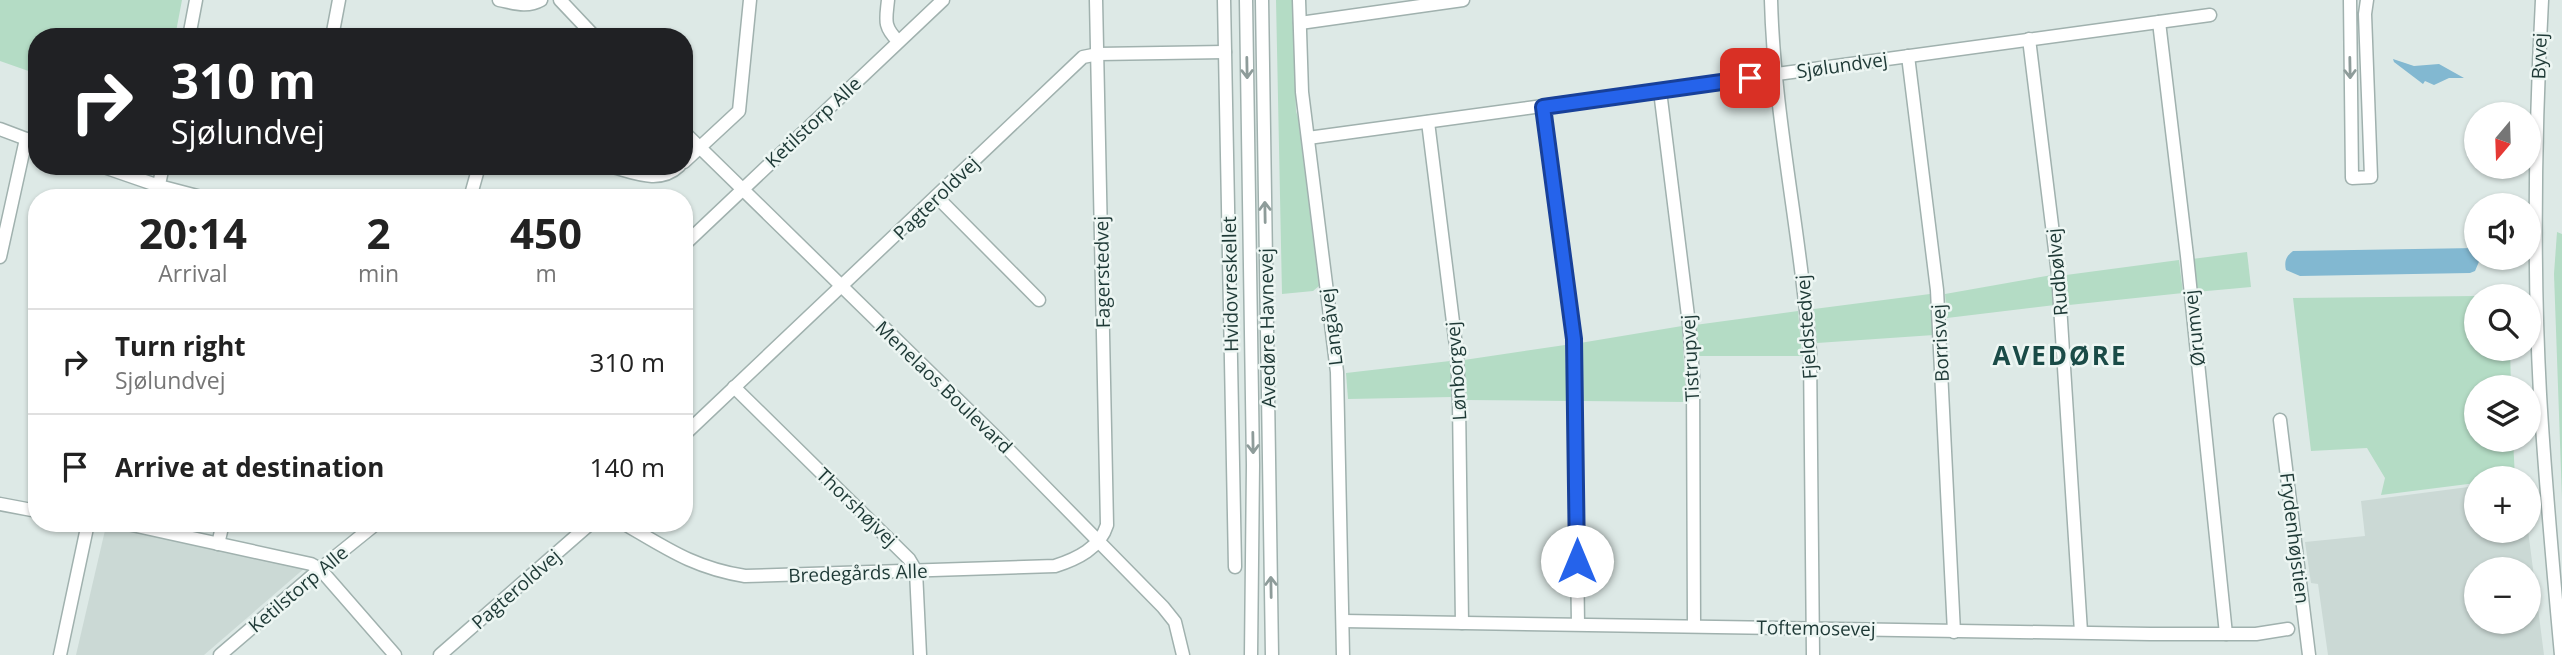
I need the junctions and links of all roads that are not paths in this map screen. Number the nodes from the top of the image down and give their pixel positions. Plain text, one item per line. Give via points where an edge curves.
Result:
1 (196, 0) edge
2 (339, 0) edge
3 (499, 0) edge
4 (541, 0) edge
5 (561, 0) edge
6 (750, 0) edge
7 (888, 0) edge
8 (943, 0) edge
9 (1096, 0) edge
10 (1224, 0) edge
11 (1246, 0) edge
12 (1262, 0) edge
13 (1299, 0) edge
14 (1463, 0) edge
15 (1771, 0) edge
16 (2350, 0) edge
17 (2367, 0) edge
18 (2542, 0) edge
19 (1396, 5) edge
20 (2210, 15) dead end
21 (2159, 22) junction
22 (1300, 23) junction
23 (190, 28) edge
24 (334, 28) edge
25 (587, 28) edge
26 (2029, 40) junction
27 (898, 41) junction
28 (1225, 52) junction
29 (1098, 54) junction
30 (1908, 56) junction
31 (1777, 74) junction
32 (1660, 91) junction
33 (1543, 107) junction
34 (1428, 122) junction
35 (0, 129) edge
36 (1308, 138) junction
37 (28, 140) edge
38 (693, 141) edge
39 (700, 148) junction
40 (28, 152) edge
41 (693, 154) edge
42 (121, 175) edge
43 (151, 189) edge
44 (741, 190) junction
45 (937, 197) junction
46 (693, 236) edge
47 (0, 257) edge
48 (842, 287) junction
49 (1039, 300) dead end
50 (734, 387) junction
51 (2280, 420) dead end
52 (693, 426) edge
53 (0, 504) edge
54 (28, 509) edge
55 (86, 532) edge
56 (163, 532) edge
57 (221, 532) edge
58 (366, 532) edge
59 (582, 532) edge
60 (638, 532) edge
61 (1098, 542) junction
62 (218, 544) junction
63 (1236, 567) dead end
64 (320, 569) junction
65 (916, 571) junction
66 (2557, 615) junction
67 (1343, 621) junction
68 (1462, 623) junction
69 (1577, 624) junction
70 (1694, 626) junction
71 (1813, 627) junction
72 (2288, 629) dead end
73 (1954, 632) junction
74 (2081, 632) junction
75 (2226, 634) junction
76 (2562, 635) edge
77 (60, 655) edge
78 (220, 655) edge
79 (395, 655) edge
80 (440, 655) edge
81 (920, 655) edge
82 (1183, 655) edge
83 (1251, 655) edge
84 (1272, 655) edge
85 (1343, 655) edge
86 (1813, 655) edge
87 (2309, 655) edge
88 (2561, 655) edge

1 - 23 street
2 - 24 street
3 - 4 street via 523,5
5 - 25 street
6 - 39 street via 739,111
7 - 27 street via 886,23
8 - 27 street, Ketilstorp Alle
9 - 29 street, Fagerstedvej
10 - 28 street, Hvidovreskellet
11 -> 83 street, Avedøre Havnevej
84 -> 12 street, Avedøre Havnevej
13 - 22 street, Langåvej
14 - 19 street
15 - 31 street, Fjeldstedvej
16 -> 17 street via 2352,178 2371,177
18 - 66 street, Byvej via 2536,280
19 - 22 street
20 - 21 street, Sjølundvej
21 - 26 street, Sjølundvej
21 - 75 street, Ørumvej
22 - 36 street, Langåvej
26 - 30 street, Sjølundvej
26 - 74 street, Rudbølvej via 2058,274
27 - 44 street, Ketilstorp Alle
28 - 29 street, Pagteroldvej
28 - 63 street, Hvidovreskellet
29 - 45 street, Pagteroldvej via 1083,57
29 - 61 street, Fagerstedvej via 1107,525
30 - 31 street, Sjølundvej
30 - 73 street, Borrisvej via 1937,290
31 - 32 street, Sjølundvej
31 - 71 street, Fjeldstedvej via 1809,340
32 - 33 street, Sjølundvej
32 - 70 street, Tistrupvej via 1693,374
33 - 34 street, Sjølundvej
33 - 69 street via 1574,339
34 - 36 street, Sjølundvej
34 - 68 street, Lønborgvej via 1457,354
35 - 37 street
36 - 67 street, Langåvej via 1337,372
38 - 39 street, Menelaos Boulevard
39 - 41 street
39 - 44 street, Menelaos Boulevard
40 - 47 street
42 - 43 street
44 - 46 street, Ketilstorp Alle
44 - 48 street, Menelaos Boulevard
45 - 48 street, Pagteroldvej
45 - 49 street
48 - 50 street, Pagteroldvej
48 - 61 street, Menelaos Boulevard
50 - 52 street, Pagteroldvej
50 - 65 street, Thorshøjvej
51 - 87 street, Frydenhøjstien
53 - 54 street
55 - 77 street
56 - 62 street
57 - 62 street
58 - 64 street, Ketilstorp Alle
59 - 80 street, Pagteroldvej
60 - 65 street, Bredegårds Alle via 688,561 745,576
61 - 65 street, Bredegårds Alle via 1077,559 1055,566
61 - 82 street, Menelaos Boulevard via 1175,622
62 - 64 street
64 - 78 street, Ketilstorp Alle
64 - 79 street
65 - 81 street
66 - 76 street, Byvej
66 - 88 street, Byvej
67 - 68 street, Toftemosevej
67 - 85 street, Langåvej
68 - 69 street, Toftemosevej
69 - 70 street, Toftemosevej
70 - 71 street, Toftemosevej
71 - 73 street, Toftemosevej
71 - 86 street, Fjeldstedvej
72 - 75 street, Toftemosevej
73 - 74 street, Toftemosevej
74 - 75 street, Toftemosevej

